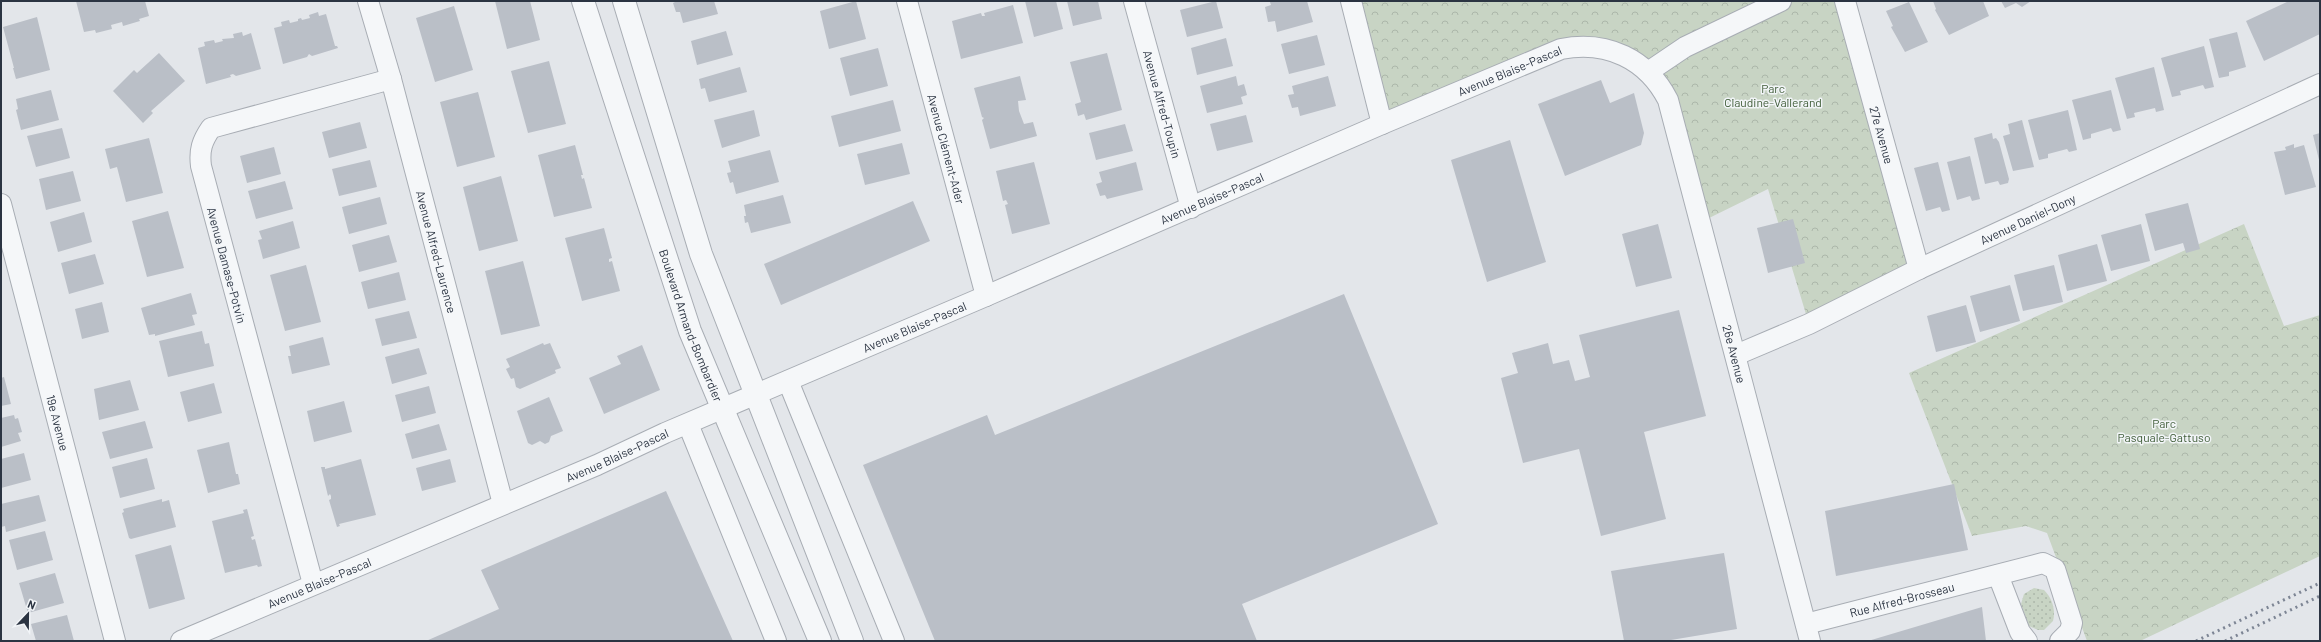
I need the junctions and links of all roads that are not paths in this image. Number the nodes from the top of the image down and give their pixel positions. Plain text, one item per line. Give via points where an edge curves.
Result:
1 (368, 1) edge
2 (583, 1) edge
3 (624, 1) edge
4 (907, 1) edge
5 (1134, 1) edge
6 (1351, 1) edge
7 (1781, 1) edge
8 (1845, 1) edge
9 (1648, 72) junction
10 (391, 79) junction
11 (2320, 84) edge
12 (1382, 124) junction
13 (1, 204) edge
14 (1190, 208) junction
15 (1919, 269) junction
16 (986, 296) junction
17 (1736, 355) junction
18 (788, 381) junction
19 (757, 394) junction
20 (722, 410) junction
21 (688, 424) junction
22 (503, 504) junction
23 (1998, 575) junction
24 (313, 584) junction
25 (1808, 632) edge
26 (115, 641) edge
27 (181, 641) edge
28 (776, 641) edge
29 (820, 641) edge
30 (852, 641) edge
31 (894, 641) edge
32 (2027, 641) edge
33 (2060, 641) edge

1 - 10 street, Avenue Alfred-Laurence
2 - 20 street, Boulevard Armand-Bombardier via 690,332
3 - 19 street via 701,254
4 - 16 street, Avenue Clément-Ader
5 - 14 street, Avenue Alfred-Toupin
6 - 12 street
7 - 9 street via 1685,47
8 - 15 street, 27e Avenue
9 - 12 street, Avenue Blaise-Pascal via 1611,50 1576,46
9 - 17 street, 26e Avenue via 1668,100
10 - 22 street, Avenue Alfred-Laurence
10 - 24 street, Avenue Damase-Potvin via 211,128 203,139 200,152 201,166
11 - 15 street, Avenue Daniel-Dony
12 - 14 street, Avenue Blaise-Pascal
13 - 26 street, 19e Avenue
14 - 16 street, Avenue Blaise-Pascal
15 - 17 street, Avenue Daniel-Dony via 1808,324
16 - 18 street, Avenue Blaise-Pascal
17 - 25 street, 26e Avenue
18 - 19 street, Avenue Blaise-Pascal
18 - 31 street
19 - 20 street, Avenue Blaise-Pascal
19 - 30 street
20 - 21 street, Avenue Blaise-Pascal
20 - 29 street, Boulevard Armand-Bombardier via 735,435
21 - 22 street, Avenue Blaise-Pascal
21 - 28 street
22 - 24 street, Avenue Blaise-Pascal
23 - 25 street, Rue Alfred-Brosseau
23 - 32 street via 2020,632
23 - 33 street, Rue Alfred-Brosseau via 2039,563 2049,564 2055,569 2072,623 2070,630
24 - 27 street, Avenue Blaise-Pascal

